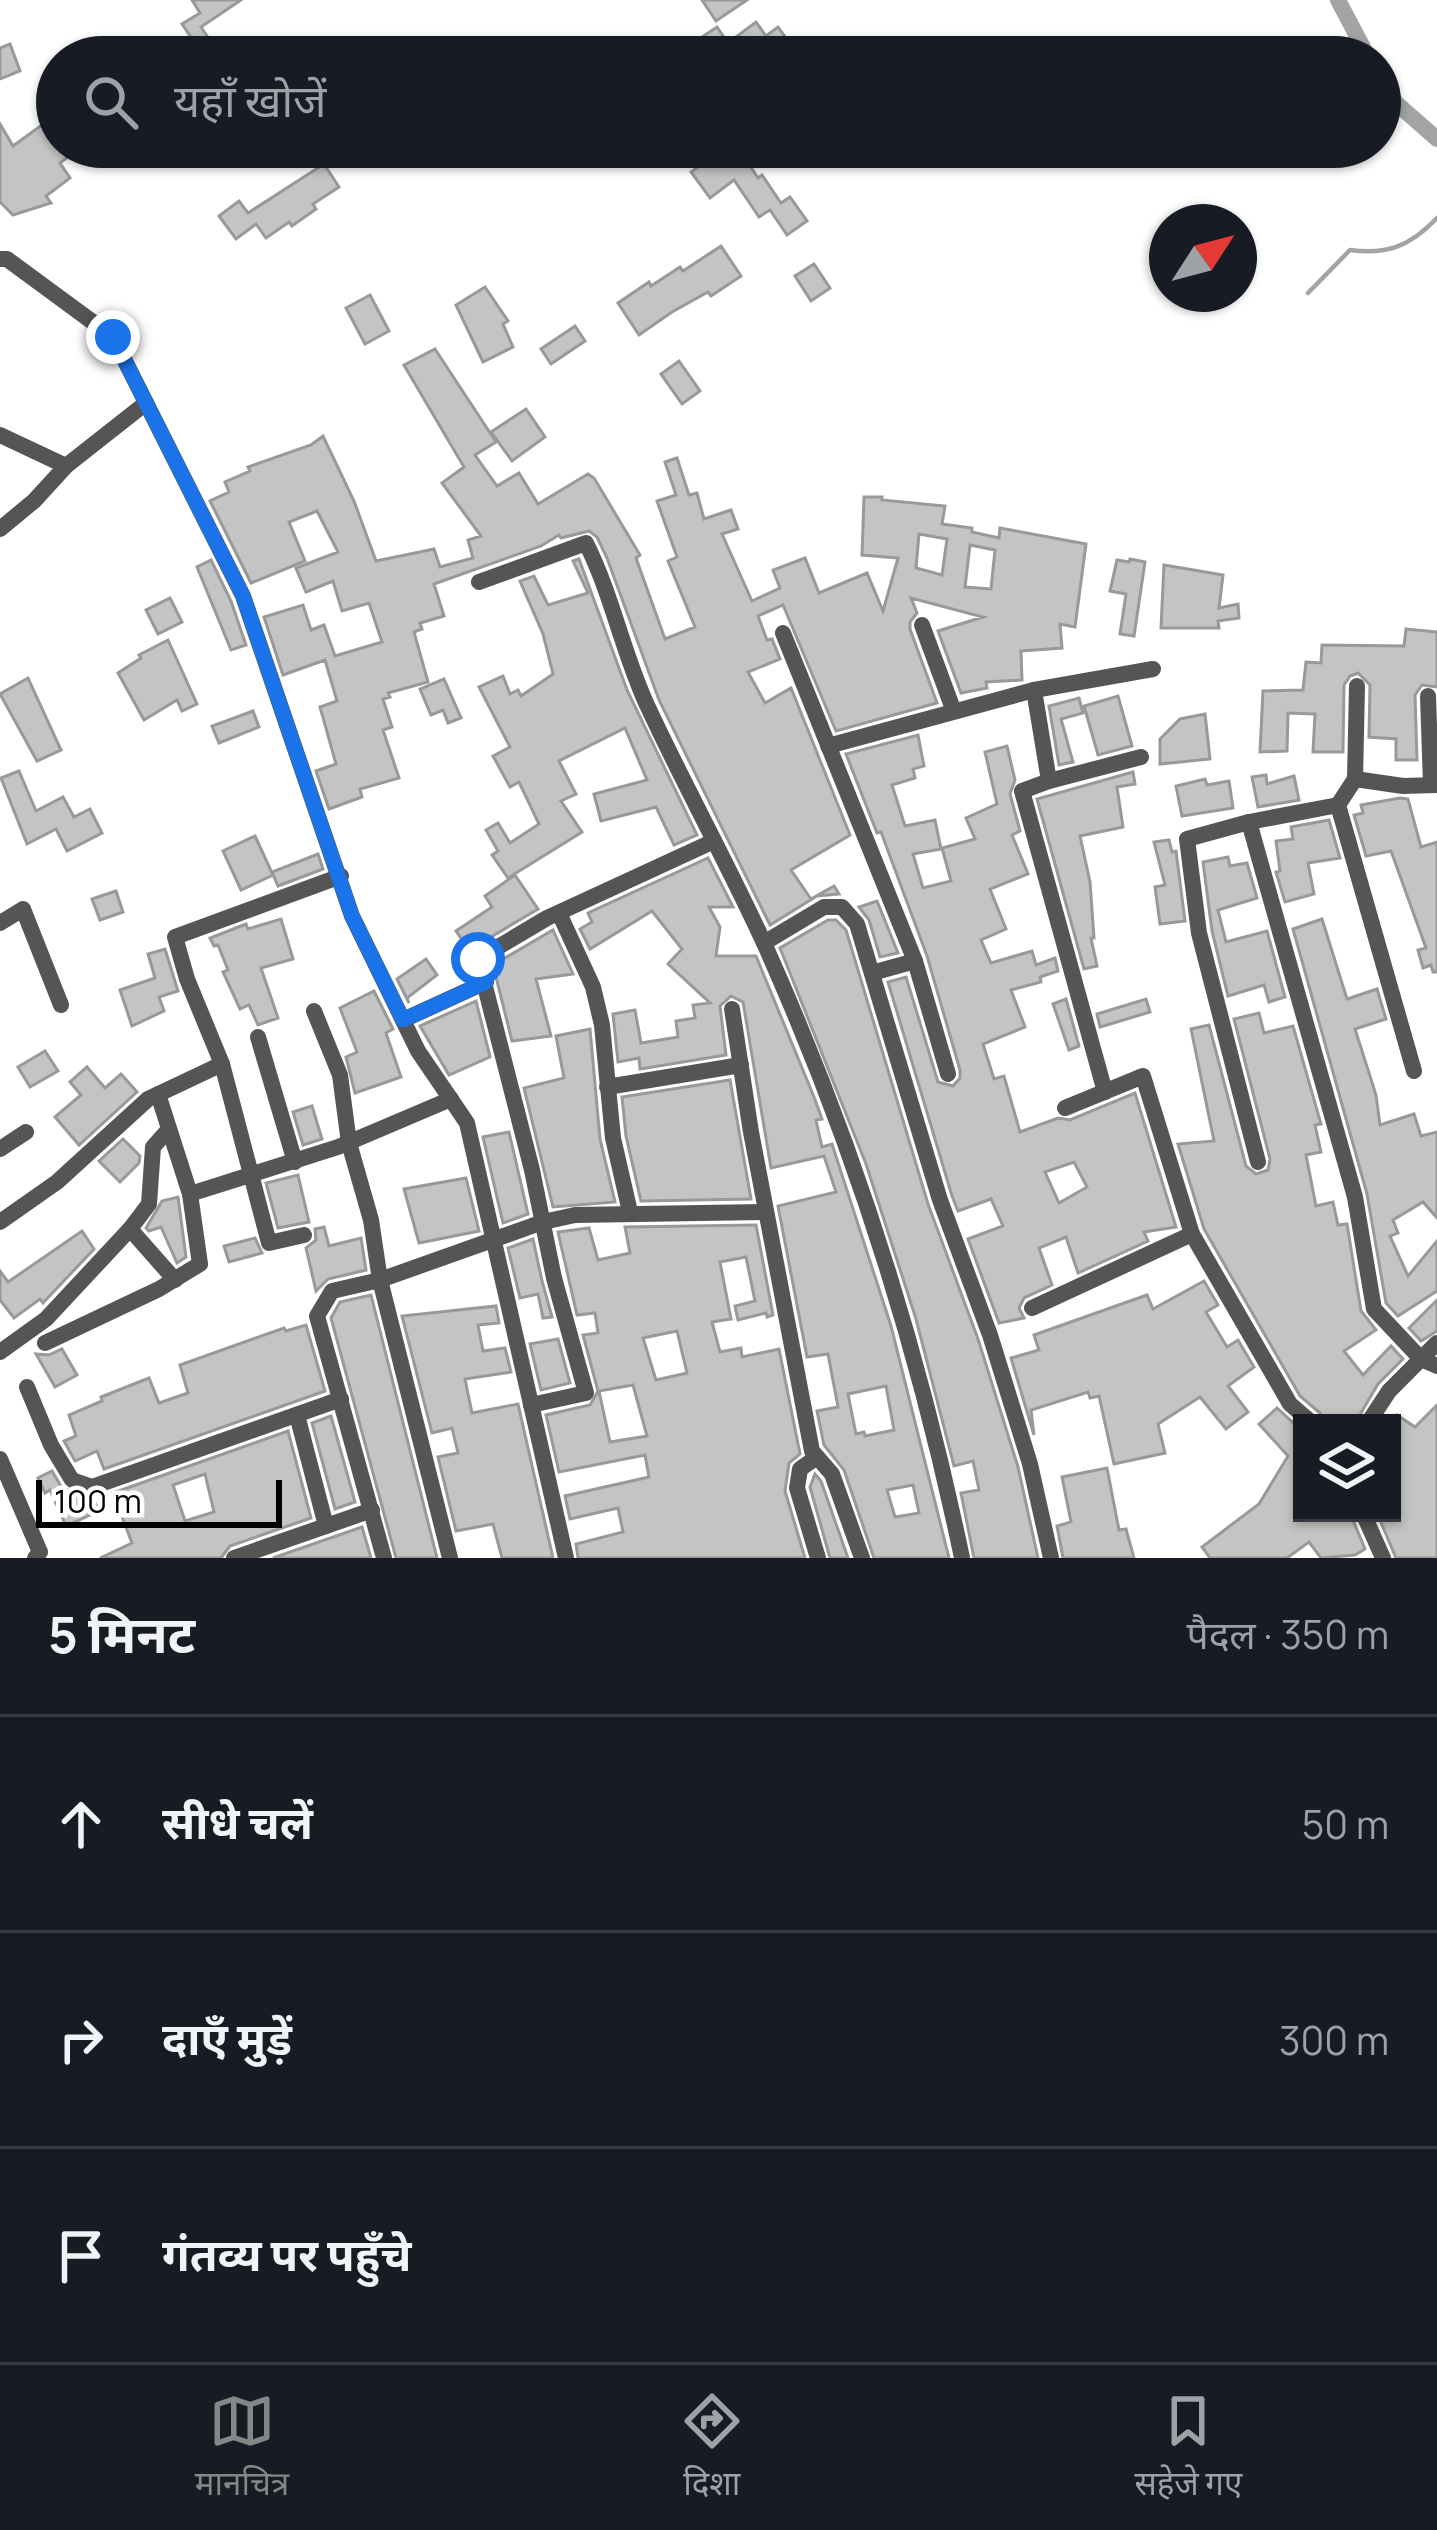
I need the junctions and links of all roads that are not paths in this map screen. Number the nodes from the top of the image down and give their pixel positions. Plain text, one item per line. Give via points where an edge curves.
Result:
1 (0, 259) edge
2 (146, 403) junction
3 (0, 436) edge
4 (66, 466) junction
5 (0, 529) edge
6 (479, 582) dead end
7 (922, 625) dead end
8 (783, 633) dead end
9 (1153, 669) dead end
10 (1357, 686) dead end
11 (1034, 690) junction
12 (1429, 696) dead end
13 (953, 709) junction
14 (828, 746) junction
15 (1141, 757) dead end
16 (1355, 779) junction
17 (1049, 781) junction
18 (1434, 785) edge
19 (1338, 805) junction
20 (1249, 822) junction
21 (714, 841) junction
22 (341, 876) junction
23 (559, 913) junction
24 (0, 922) edge
25 (764, 943) junction
26 (915, 961) junction
27 (872, 974) junction
28 (486, 982) junction
29 (61, 1005) dead end
30 (732, 1009) dead end
31 (314, 1011) dead end
32 (403, 1020) junction
33 (258, 1037) dead end
34 (222, 1064) junction
35 (741, 1065) junction
36 (1414, 1071) dead end
37 (948, 1074) dead end
38 (608, 1087) junction
39 (1105, 1092) junction
40 (158, 1094) junction
41 (451, 1099) junction
42 (1065, 1108) dead end
43 (169, 1129) junction
44 (26, 1132) dead end
45 (349, 1143) junction
46 (0, 1149) edge
47 (295, 1162) junction
48 (1258, 1162) dead end
49 (251, 1176) junction
50 (190, 1194) junction
51 (766, 1211) junction
52 (630, 1212) junction
53 (0, 1222) edge
54 (542, 1222) junction
55 (130, 1228) junction
56 (1192, 1234) junction
57 (304, 1235) dead end
58 (493, 1242) junction
59 (175, 1280) junction
60 (380, 1280) junction
61 (1032, 1308) dead end
62 (45, 1342) dead end
63 (1437, 1343) edge
64 (0, 1352) edge
65 (1429, 1363) edge
66 (27, 1387) dead end
67 (341, 1400) junction
68 (531, 1406) junction
69 (1302, 1414) edge
70 (1373, 1414) edge
71 (297, 1415) junction
72 (817, 1457) junction
73 (1, 1466) edge
74 (372, 1510) junction
75 (1367, 1522) edge
76 (326, 1526) junction
77 (35, 1558) edge
78 (234, 1558) edge
79 (384, 1558) edge
80 (450, 1558) edge
81 (566, 1558) edge
82 (818, 1558) edge
83 (862, 1558) edge
84 (962, 1558) edge
85 (1051, 1558) edge
86 (1382, 1558) edge

1 - 2 street via 113,337
2 - 4 street
2 - 22 street via 243,596
3 - 4 street
4 - 5 street
6 - 21 street via 586,543 644,700
7 - 13 street
8 - 14 street
9 - 11 street
10 - 16 street
11 - 13 street
11 - 17 street
12 - 18 street
13 - 14 street
14 - 26 street
15 - 17 street
16 - 18 street
16 - 19 street
17 - 39 street via 1022,791
19 - 20 street
19 - 36 street
20 - 48 street via 1186,839 1199,933
20 - 65 street via 1355,1197 1375,1309
21 - 23 street
21 - 25 street
22 - 32 street
22 - 34 street via 175,937
23 - 28 street via 478,959
23 - 38 street via 593,986
24 - 29 street via 23,909
25 - 27 street via 824,907 842,907
25 - 84 street via 888,1262
26 - 27 street
26 - 37 street
27 - 85 street via 1030,1464
28 - 32 street
28 - 54 street
30 - 35 street
31 - 45 street via 340,1075
32 - 41 street
33 - 47 street
34 - 40 street
34 - 49 street
35 - 38 street
35 - 51 street
38 - 52 street
39 - 42 street
39 - 56 street via 1143,1076
40 - 43 street
40 - 53 street
41 - 45 street
41 - 58 street via 467,1123
43 - 50 street
43 - 55 street via 153,1147 149,1204
44 - 46 street
45 - 47 street
45 - 60 street
47 - 49 street
49 - 50 street
49 - 57 street via 269,1243
50 - 59 street via 200,1264
51 - 52 street
51 - 72 street
52 - 54 street
54 - 58 street
54 - 68 street via 586,1394
55 - 59 street
55 - 64 street via 46,1319
56 - 61 street
56 - 69 street
58 - 60 street
58 - 68 street
59 - 62 street
60 - 67 street via 332,1291 317,1316
60 - 80 street
63 - 65 street
65 - 70 street via 1389,1391
66 - 71 street via 72,1480 92,1487
67 - 71 street
67 - 74 street
68 - 81 street
71 - 76 street
72 - 82 street via 800,1469 797,1488
72 - 83 street via 832,1474
73 - 77 street via 40,1552
74 - 76 street
74 - 79 street
75 - 86 street
76 - 78 street

